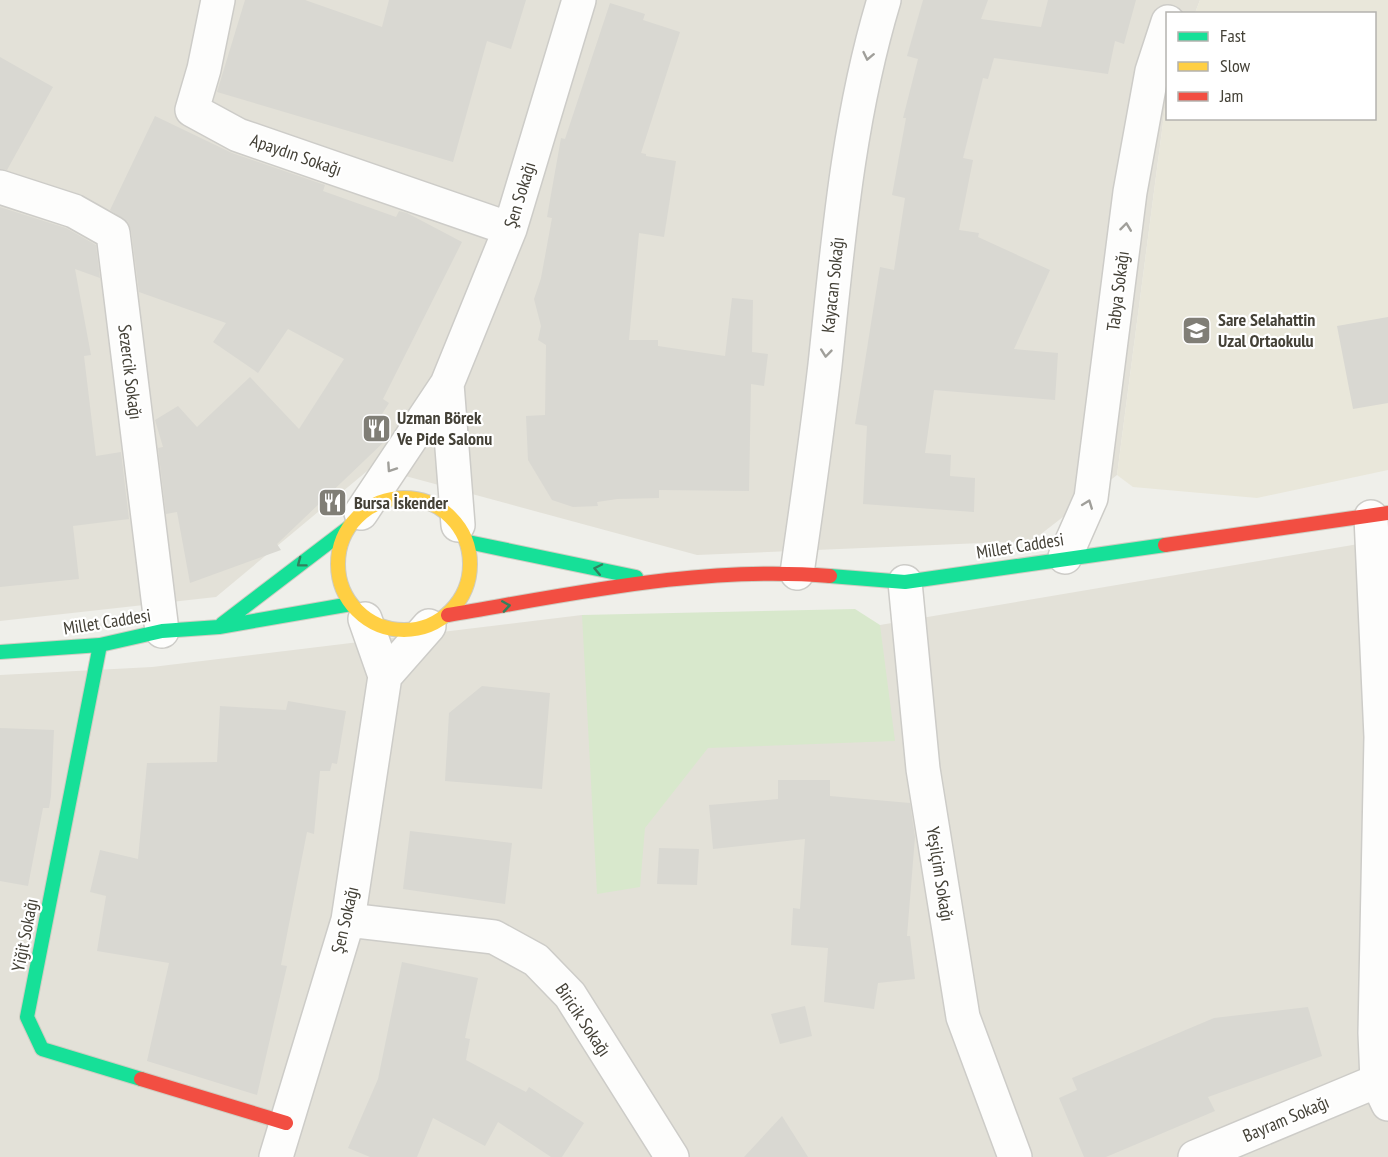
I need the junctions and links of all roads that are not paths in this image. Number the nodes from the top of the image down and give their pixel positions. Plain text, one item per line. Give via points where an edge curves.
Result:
1 (218, 0) edge
2 (579, 0) edge
3 (884, 0) edge
4 (1166, 25) edge
5 (0, 187) edge
6 (510, 229) junction
7 (447, 384) junction
8 (1379, 515) edge
9 (355, 520) junction
10 (463, 534) junction
11 (1065, 557) junction
12 (798, 573) junction
13 (655, 581) junction
14 (905, 582) junction
15 (358, 611) junction
16 (438, 621) junction
17 (219, 627) junction
18 (162, 631) junction
19 (100, 645) junction
20 (0, 652) edge
21 (386, 676) junction
22 (1384, 738) edge
23 (348, 920) junction
24 (1382, 1093) edge
25 (286, 1123) junction
26 (276, 1157) edge
27 (672, 1157) edge
28 (1015, 1157) edge
29 (1195, 1157) edge

1 - 6 street, Apaydın Sokağı via 192,110 238,135
2 - 6 street, Şen Sokağı
3 -> 12 street, Kayacan Sokağı via 868,52 842,198
11 -> 4 street, Tabya Sokağı via 1091,498 1130,192 1152,71
5 - 18 street, Sezercik Sokağı via 74,211 113,233
6 - 7 street, Şen Sokağı
7 -> 9 street, Şen Sokağı
7 - 10 street, Şen Sokağı
8 - 11 street, Millet Caddesi
8 - 22 street
9 - 10 street via 380,501 401,497 423,500 442,510
9 - 15 street via 340,546 337,566 341,586
9 -> 17 street
13 -> 10 street
10 - 16 street via 471,562 469,582 461,600
11 - 14 street, Millet Caddesi
12 - 13 street, Millet Caddesi
12 - 14 street, Millet Caddesi
16 -> 13 street
14 - 28 street, Yeşilçim Sokağı via 923,769 963,1017
15 - 16 street via 385,628 407,631
15 - 17 street, Millet Caddesi
15 - 21 street, Şen Sokağı
16 - 21 street
17 - 18 street, Millet Caddesi
18 - 19 street, Millet Caddesi
19 - 20 street, Millet Caddesi
19 - 25 street, Yiğit Sokağı via 27,1017 42,1049
21 - 23 street, Şen Sokağı
22 - 24 street via 1375,1033
23 - 25 street, Şen Sokağı
23 - 27 street, Biricik Sokağı via 494,937 536,960 570,995
24 - 29 street, Bayram Sokağı
25 - 26 street, Şen Sokağı

